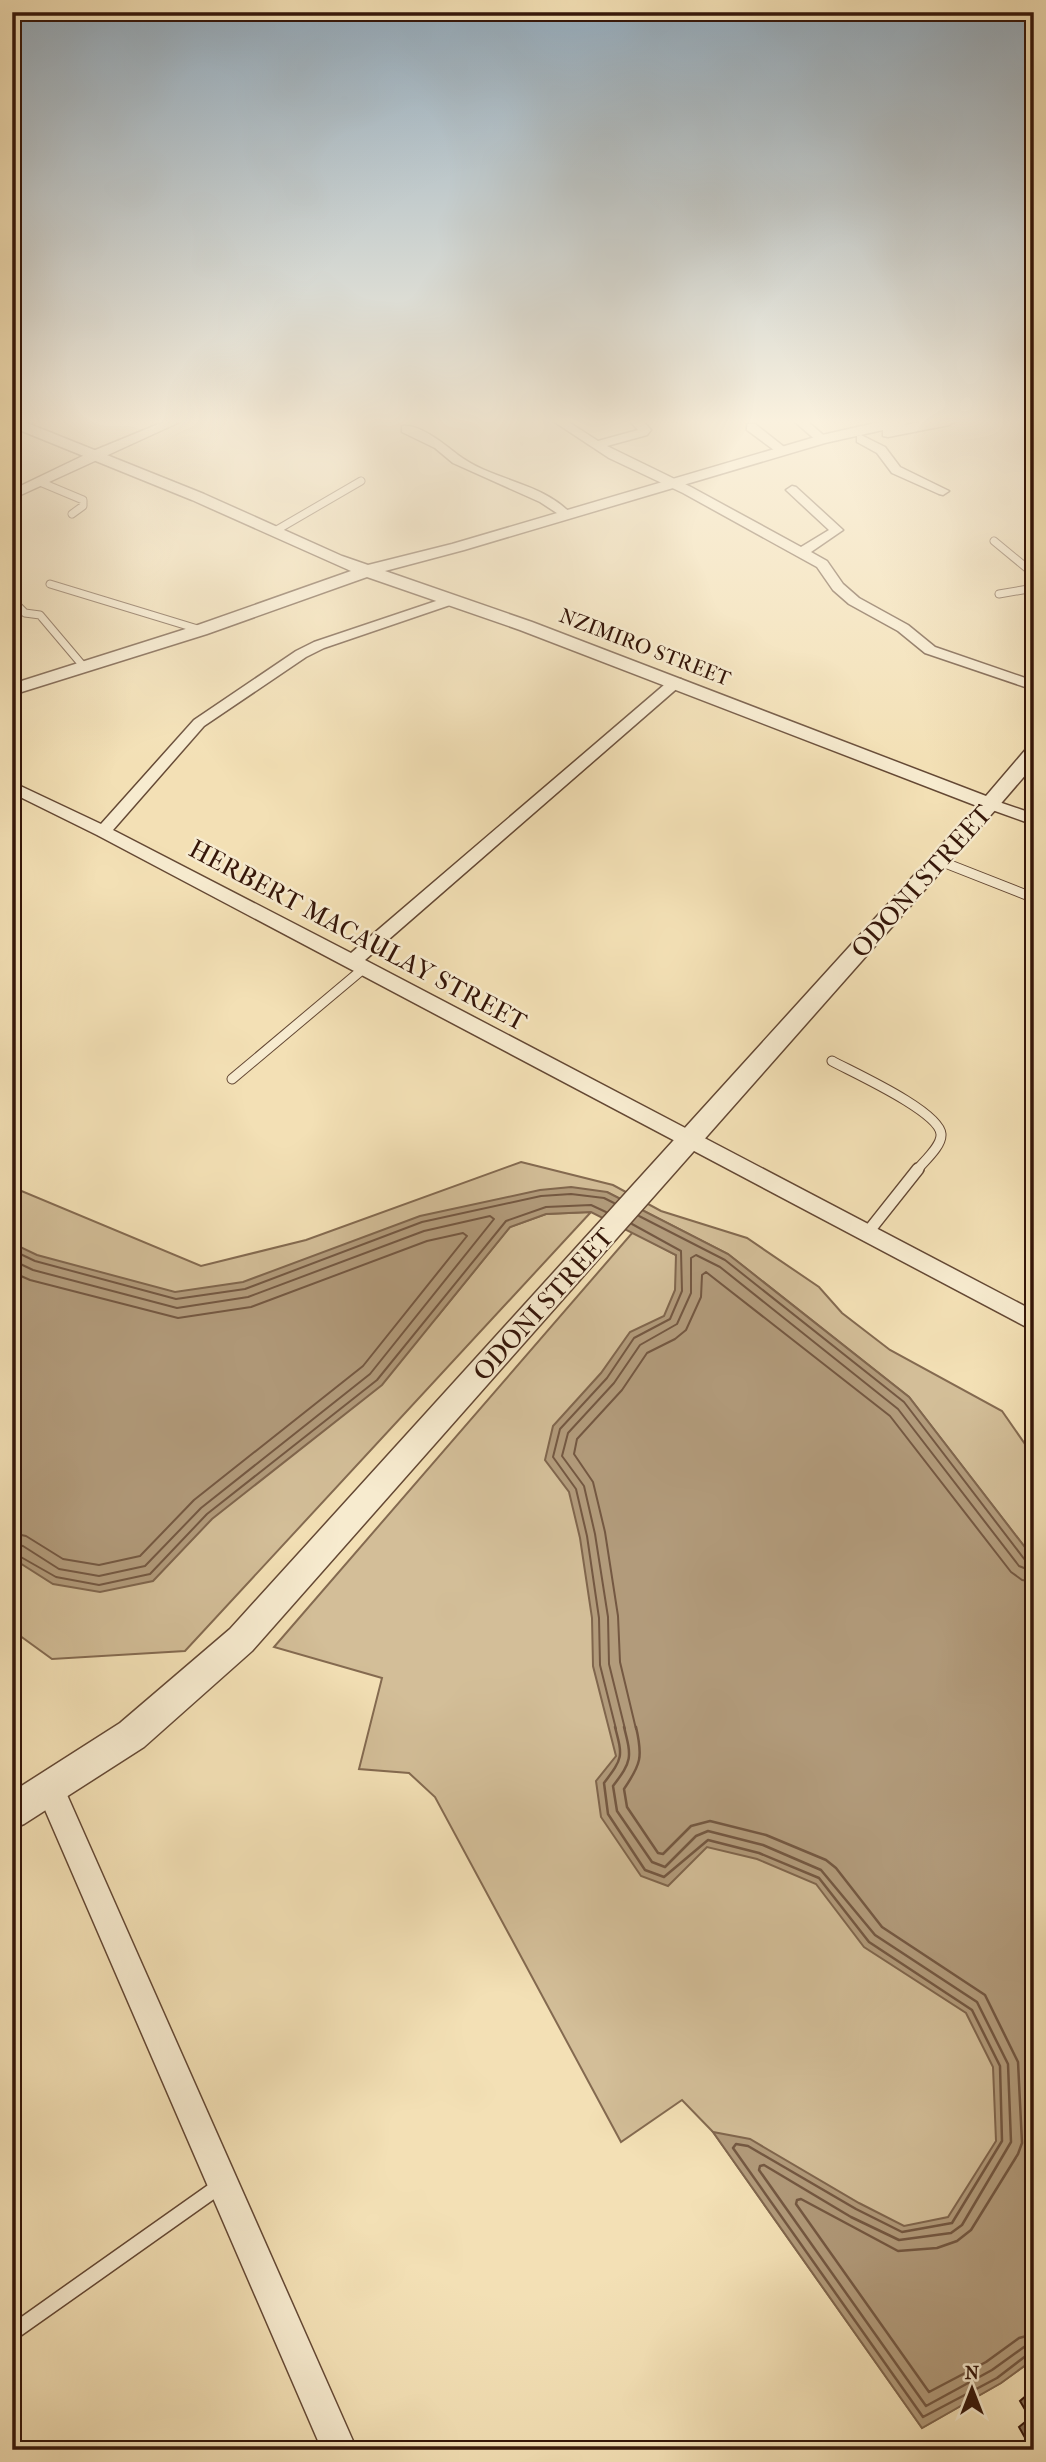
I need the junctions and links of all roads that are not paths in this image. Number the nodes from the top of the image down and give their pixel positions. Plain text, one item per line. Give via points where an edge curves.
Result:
1 (286, 536) edge
2 (496, 536) edge
3 (526, 536) edge
4 (772, 536) edge
5 (828, 536) edge
6 (994, 541) dead end
7 (802, 552) junction
8 (441, 563) junction
9 (370, 570) junction
10 (1034, 574) edge
11 (393, 579) junction
12 (50, 584) dead end
13 (1034, 588) edge
14 (425, 590) junction
15 (999, 594) dead end
16 (12, 600) edge
17 (451, 600) junction
18 (201, 630) junction
19 (84, 667) junction
20 (676, 682) junction
21 (1034, 686) edge
22 (12, 690) edge
23 (1034, 752) edge
24 (12, 787) edge
25 (990, 804) junction
26 (1034, 820) edge
27 (103, 831) junction
28 (940, 861) junction
29 (1034, 898) edge
30 (357, 965) junction
31 (832, 1061) dead end
32 (232, 1079) dead end
33 (685, 1135) junction
34 (868, 1232) junction
35 (1034, 1322) edge
36 (50, 1789) junction
37 (12, 1812) edge
38 (223, 2183) junction
39 (16, 2330) dead end
40 (340, 2450) edge

1 - 9 street, NZIMIRO STREET
2 - 9 street
3 - 8 street
4 - 7 street
5 - 7 street
6 - 10 lane
7 - 21 street via 822,564 854,601 903,628 930,650
8 - 11 street
8 - 14 street via 427,577
9 - 11 street, NZIMIRO STREET
9 - 18 street
11 - 14 street, NZIMIRO STREET
12 - 18 lane
13 - 15 lane
14 - 17 street, NZIMIRO STREET
16 - 19 lane via 25,613 40,615
17 - 20 street, NZIMIRO STREET
17 - 27 street via 319,645 225,704 199,723
18 - 19 street
19 - 22 street
20 - 25 street, NZIMIRO STREET
20 - 30 street
23 - 25 street, ODONI STREET
24 - 27 street, HERBERT MACAULAY STREET
25 - 26 street
25 - 28 street, ODONI STREET
27 - 30 street, HERBERT MACAULAY STREET
28 - 29 lane
28 - 33 street, ODONI STREET
30 - 32 lane
30 - 33 street, HERBERT MACAULAY STREET
31 - 34 lane via 925,1115 942,1138
33 - 34 street, HERBERT MACAULAY STREET
33 - 36 street, ODONI STREET via 642,1194 241,1640 132,1735
34 - 35 street, HERBERT MACAULAY STREET
36 - 37 street, ODONI STREET
36 - 38 street
38 - 39 lane
38 - 40 street

